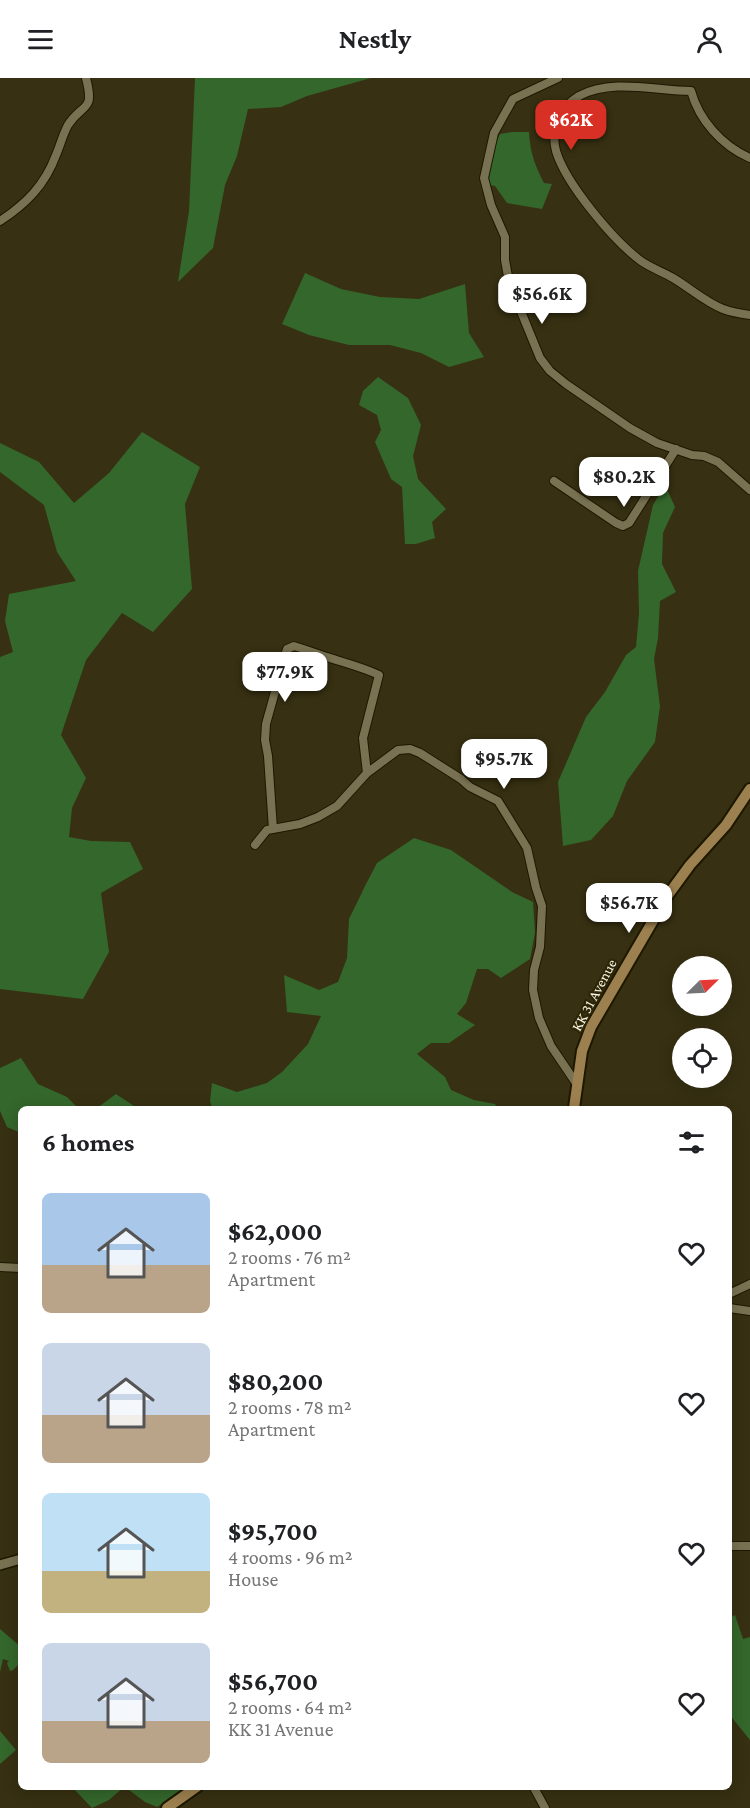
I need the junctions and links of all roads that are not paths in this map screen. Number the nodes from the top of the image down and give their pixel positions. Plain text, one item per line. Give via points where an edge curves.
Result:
1 (86, 78) edge
2 (558, 78) edge
3 (750, 158) edge
4 (0, 221) edge
5 (750, 315) edge
6 (676, 450) junction
7 (554, 481) dead end
8 (750, 490) edge
9 (367, 773) junction
10 (750, 789) edge
11 (273, 829) junction
12 (255, 845) dead end
13 (576, 1083) junction
14 (573, 1106) edge
15 (0, 1267) edge
16 (18, 1268) edge
17 (750, 1284) edge
18 (732, 1293) edge
19 (732, 1308) edge
20 (750, 1311) edge
21 (732, 1546) edge
22 (750, 1546) edge
23 (18, 1560) edge
24 (0, 1565) edge
25 (192, 1790) edge
26 (534, 1790) edge
27 (167, 1808) edge
28 (545, 1808) edge

1 - 4 street via 89,102 68,125 50,172 28,200
2 - 6 street via 513,99 494,133 484,168 489,197 505,237 509,282 540,358 550,370 630,428
3 - 5 street via 713,132 696,108 691,91 603,88 578,97 564,108 555,132 556,153 579,194 618,240 642,262 707,301 724,310
6 - 7 street via 629,523 623,526
6 - 8 street via 718,462
9 - 11 street via 337,806 300,824
9 - 11 street via 363,738 379,675 294,646 287,649 266,724
9 - 13 street via 398,750 410,749 503,807 527,848 542,906 533,990 539,1018 551,1046
10 - 13 main road, KK 31 Avenue via 662,906 591,1027
11 - 12 street
13 - 14 main road, KK 31 Avenue
15 - 16 street
17 - 18 street
19 - 20 street
21 - 22 street
23 - 24 street
25 - 27 main road
26 - 28 street

